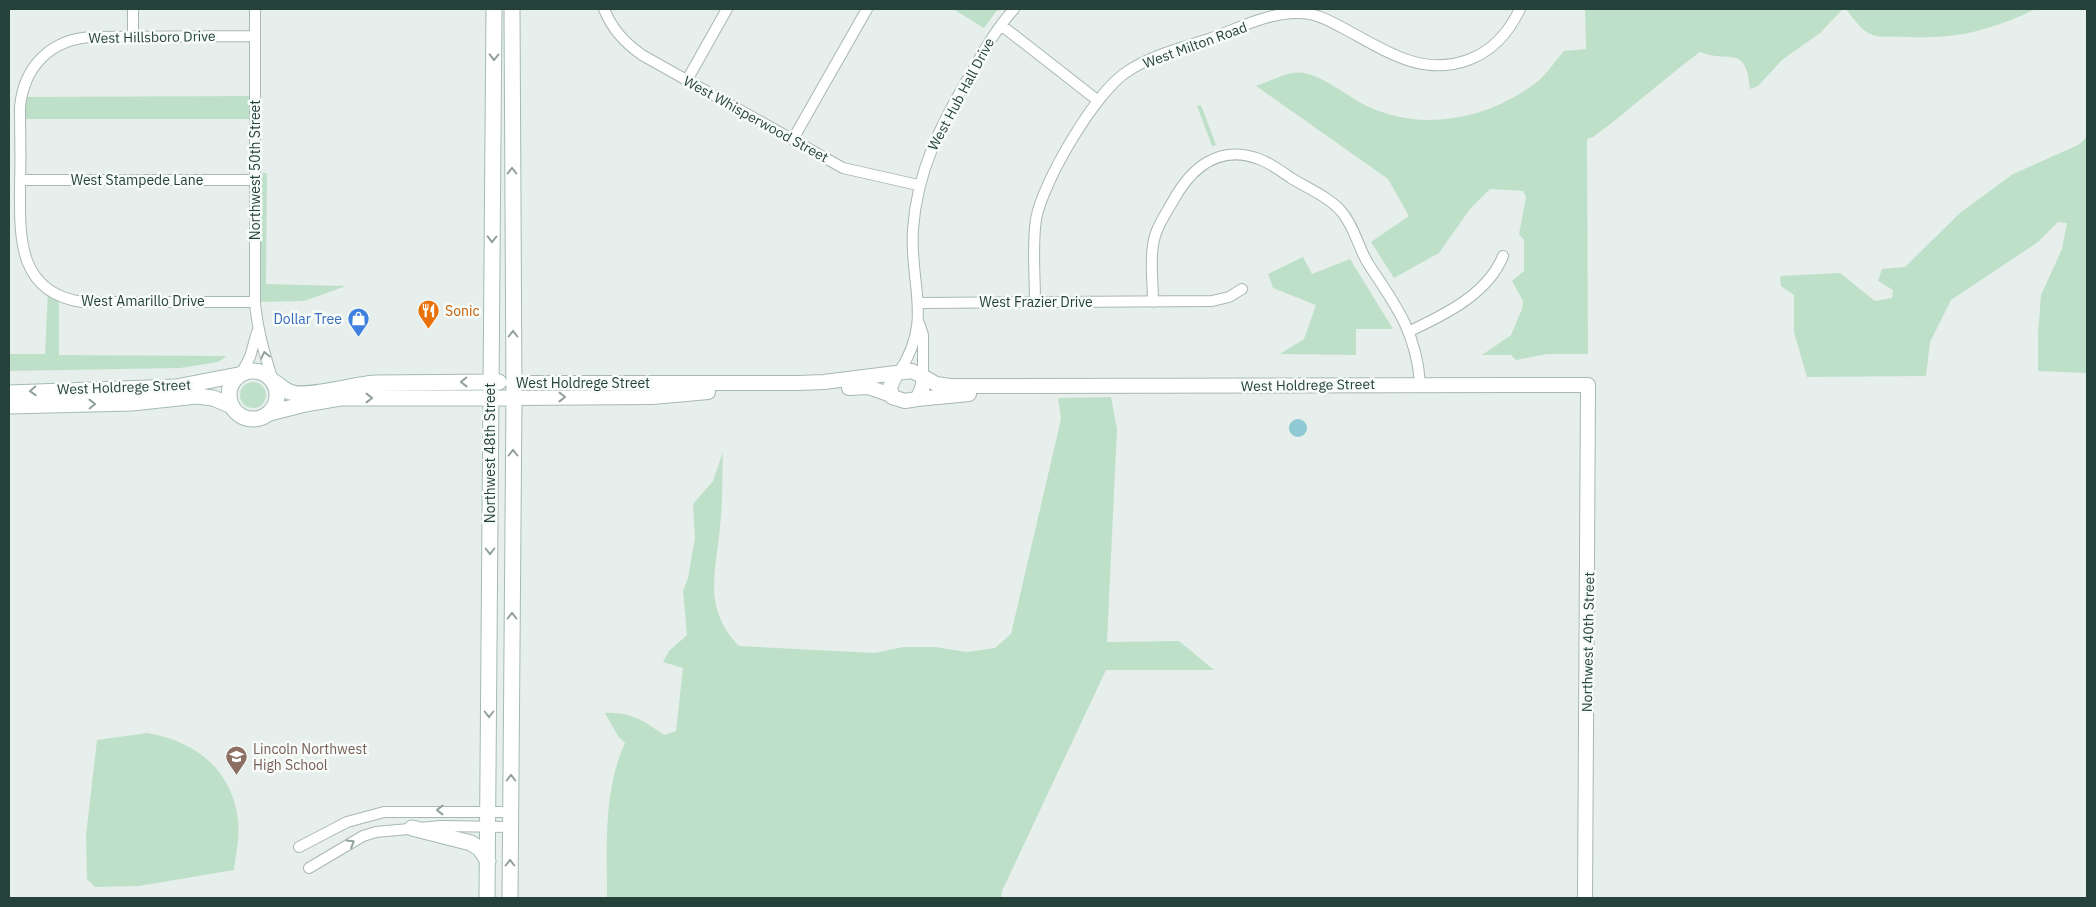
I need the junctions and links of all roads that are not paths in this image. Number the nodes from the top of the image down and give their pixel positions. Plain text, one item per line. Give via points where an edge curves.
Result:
1 (133, 9) edge
2 (255, 9) edge
3 (494, 9) edge
4 (512, 9) edge
5 (604, 9) edge
6 (727, 9) edge
7 (867, 9) edge
8 (1014, 9) edge
9 (1520, 9) edge
10 (1273, 12) edge
11 (1000, 25) junction
12 (133, 36) junction
13 (255, 36) junction
14 (687, 80) junction
15 (1097, 100) junction
16 (9, 107) edge
17 (20, 107) junction
18 (793, 139) junction
19 (20, 180) junction
20 (254, 180) junction
21 (918, 185) junction
22 (1503, 256) dead end
23 (1242, 289) dead end
24 (255, 302) junction
25 (1035, 302) junction
26 (1153, 302) junction
27 (919, 303) junction
28 (919, 322) junction
29 (1410, 331) junction
30 (257, 332) junction
31 (898, 373) junction
32 (240, 375) junction
33 (923, 376) junction
34 (272, 380) junction
35 (490, 382) junction
36 (1420, 384) junction
37 (1588, 385) joint
38 (1027, 387) junction
39 (513, 390) junction
40 (9, 393) edge
41 (891, 395) junction
42 (490, 398) junction
43 (917, 398) junction
44 (9, 406) edge
45 (232, 406) junction
46 (270, 413) junction
47 (488, 818) junction
48 (511, 819) junction
49 (412, 828) junction
50 (299, 847) dead end
51 (488, 862) junction
52 (309, 868) dead end
53 (487, 898) edge
54 (510, 898) edge
55 (1586, 898) edge

1 - 12 street
2 - 13 street, Northwest 50th Street
3 -> 35 main road, Northwest 48th Street
39 -> 4 main road, Northwest 48th Street
5 - 14 street, West Whisperwood Street via 610,23 631,47
6 - 14 street
7 - 18 street
8 - 11 street, West Hub Hall Drive
9 - 10 street, West Milton Road via 1510,28 1484,53 1449,65 1431,66 1396,57 1322,17
10 - 15 street, West Milton Road via 1139,64 1115,80
11 - 15 street
11 - 21 street, West Hub Hall Drive via 940,127
12 - 13 street, West Hillsboro Drive
12 - 17 street, West Hillsboro Drive via 81,37 51,49 30,73
13 - 20 street, Northwest 50th Street
14 - 18 street, West Whisperwood Street
15 - 25 street, West Milton Road via 1040,202 1035,230
16 - 17 street
17 - 19 street
18 - 21 street, West Whisperwood Street via 843,168
19 - 20 street, West Stampede Lane
19 - 24 street, West Amarillo Drive via 21,244 29,268 48,290 59,296 82,302
20 - 24 street, Northwest 50th Street
21 - 27 street, West Hub Hall Drive via 912,243
22 - 29 street via 1498,268 1475,292 1437,318
23 - 26 street, West Frazier Drive via 1229,297 1212,301
24 - 30 street, Northwest 50th Street
25 - 26 street, West Frazier Drive
25 - 27 street, West Frazier Drive
26 - 29 street via 1152,252 1155,237 1183,183 1213,159 1247,156 1268,164 1341,211
27 - 28 street, West Hub Hall Drive
28 - 31 street via 914,346
28 - 33 street via 923,335
29 - 36 street
30 - 32 street, Northwest 50th Street via 250,357
34 -> 30 street, Northwest 50th Street
31 - 33 street via 912,371
31 - 39 street, West Holdrege Street via 798,384
31 - 41 street via 891,383
32 - 34 main road via 257,371
32 -> 40 main road, West Holdrege Street via 176,386
32 - 45 main road via 230,386
33 - 38 street, West Holdrege Street via 942,386
33 - 43 street
35 -> 34 main road, West Holdrege Street via 375,383 306,394 289,392
34 - 46 main road via 278,394
35 - 39 main road, West Holdrege Street
35 - 42 main road, Northwest 48th Street
36 - 37 street, West Holdrege Street
36 - 38 street, West Holdrege Street
37 - 55 street, Northwest 40th Street
38 - 43 street, West Holdrege Street
39 -> 41 street, West Holdrege Street via 652,397 861,387
39 - 42 main road, West Holdrege Street
48 -> 39 main road, Northwest 48th Street
41 - 43 street via 899,401
46 -> 42 main road, West Holdrege Street via 340,398
42 -> 47 main road, Northwest 48th Street
44 -> 45 main road, West Holdrege Street via 132,403 197,396
45 - 46 main road via 236,413 251,419
47 - 48 street
47 - 48 street
47 - 49 street
47 -> 50 street via 397,810 347,822
47 - 51 main road, Northwest 48th Street
54 -> 48 main road, Northwest 48th Street
49 - 51 main road via 471,843 480,849
52 -> 49 street via 363,836
51 - 53 main road, Northwest 48th Street

